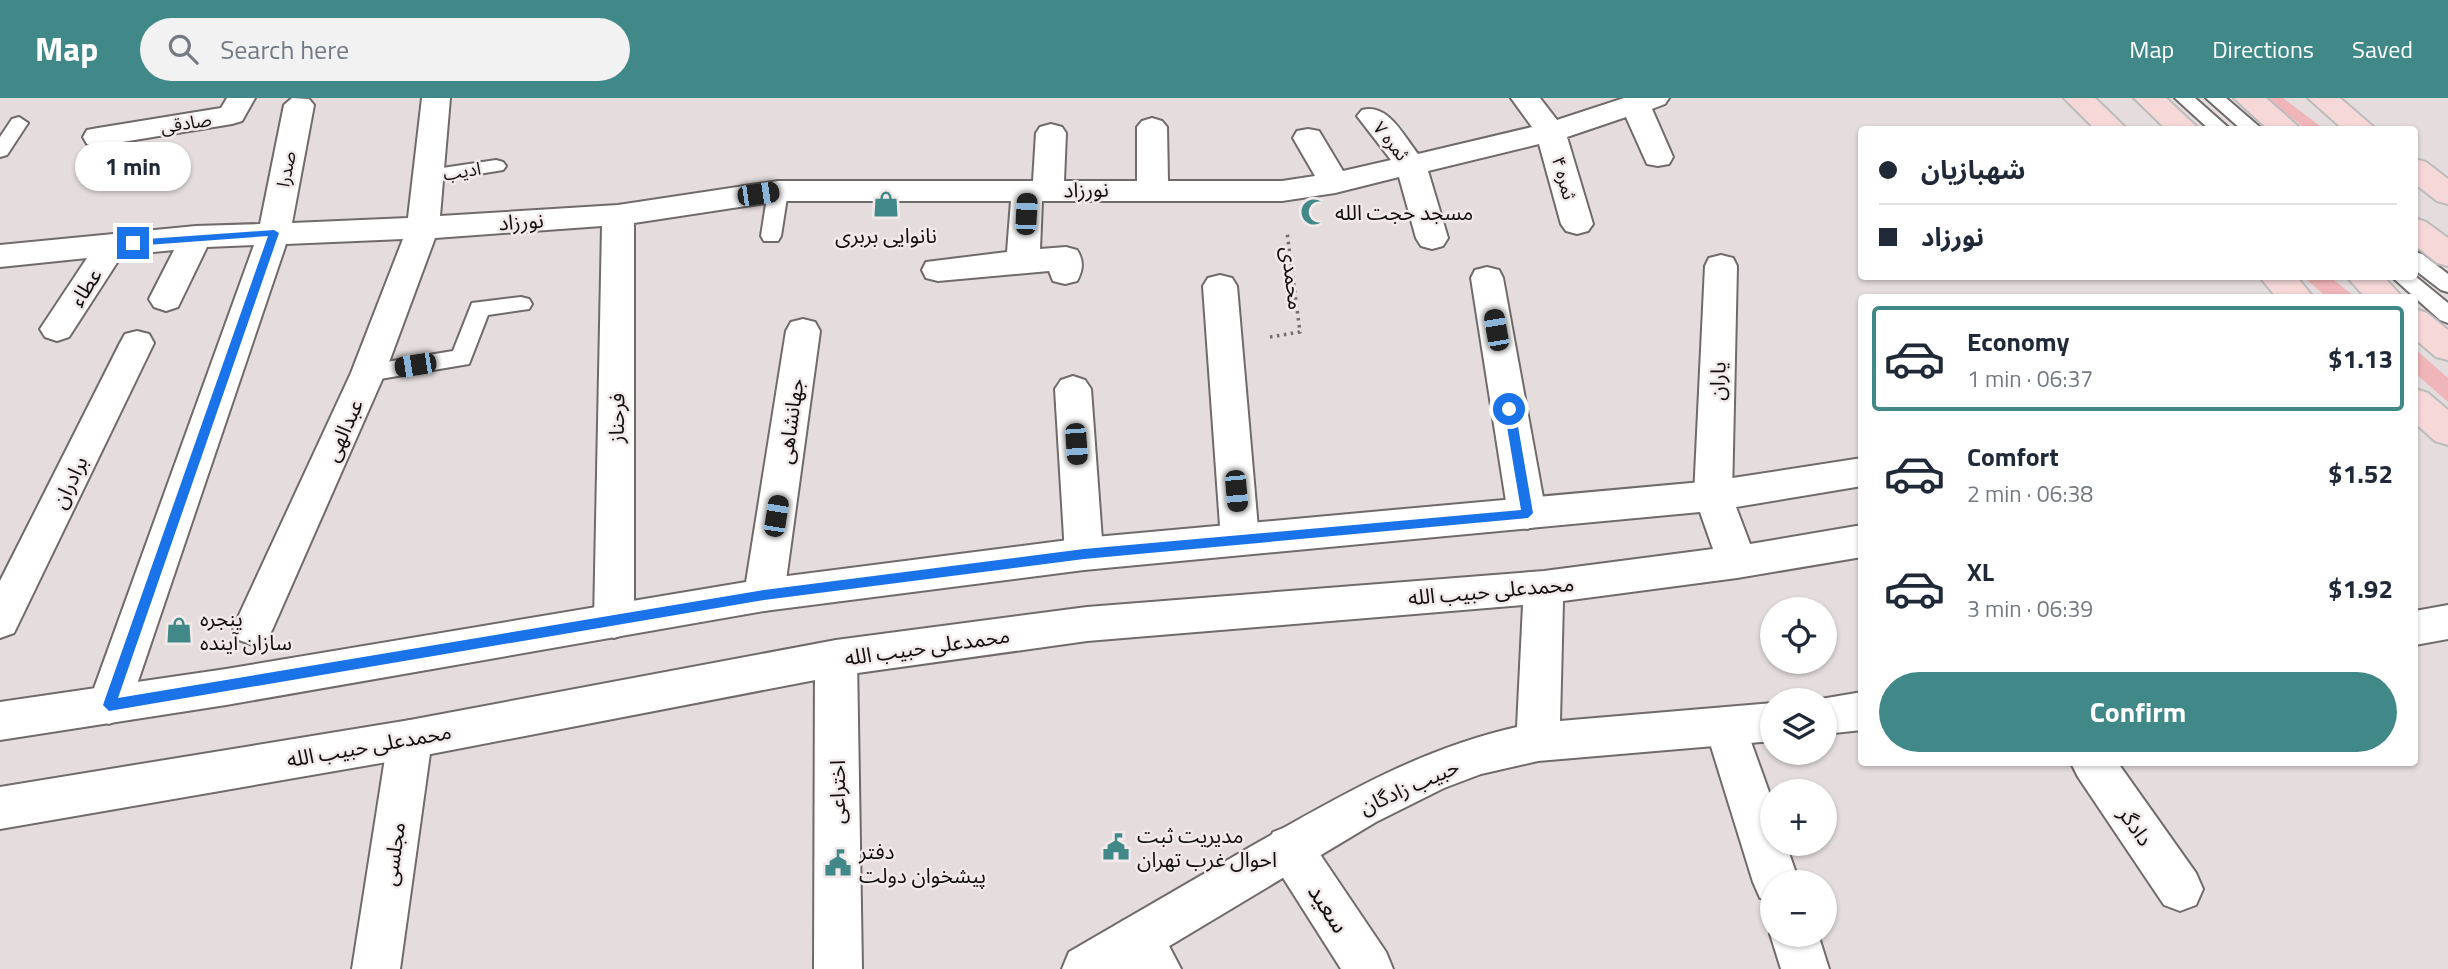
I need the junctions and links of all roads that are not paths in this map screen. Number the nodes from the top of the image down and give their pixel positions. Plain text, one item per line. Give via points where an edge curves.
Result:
1 (436, 98) edge
2 (1525, 98) edge
3 (2078, 98) edge
4 (2094, 98) edge
5 (2148, 98) edge
6 (2184, 98) edge
7 (2215, 98) edge
8 (2248, 98) edge
9 (2322, 98) edge
10 (1645, 101) edge
11 (299, 105) dead end
12 (236, 107) edge
13 (1592, 107) edge
14 (1372, 116) dead end
15 (19, 123) dead end
16 (2110, 126) edge
17 (2117, 126) edge
18 (2181, 126) edge
19 (2217, 126) edge
20 (2249, 126) edge
21 (2283, 126) edge
22 (2358, 126) edge
23 (1152, 127) dead end
24 (1551, 132) junction
25 (1051, 133) dead end
26 (98, 137) dead end
27 (1308, 138) dead end
28 (0, 151) edge
29 (1658, 157) dead end
30 (1411, 165) junction
31 (496, 166) dead end
32 (2418, 171) edge
33 (429, 176) junction
34 (1335, 183) junction
35 (1038, 190) junction
36 (1153, 190) junction
37 (778, 191) junction
38 (2448, 194) edge
39 (618, 215) junction
40 (1577, 224) dead end
41 (423, 228) junction
42 (2418, 231) edge
43 (274, 233) junction
44 (771, 236) dead end
45 (196, 237) junction
46 (1432, 238) dead end
47 (112, 245) junction
48 (2448, 255) edge
49 (0, 256) edge
50 (2418, 261) edge
51 (1023, 262) junction
52 (1721, 266) dead end
53 (938, 270) dead end
54 (1065, 273) dead end
55 (1487, 278) dead end
56 (2367, 280) edge
57 (2406, 280) edge
58 (2448, 285) edge
59 (1220, 286) dead end
60 (2382, 294) edge
61 (166, 299) dead end
62 (521, 304) dead end
63 (2448, 315) edge
64 (2418, 323) edge
65 (57, 329) dead end
66 (803, 331) dead end
67 (137, 343) dead end
68 (2448, 348) edge
69 (369, 373) junction
70 (1073, 389) dead end
71 (1858, 472) edge
72 (1713, 496) junction
73 (1528, 513) junction
74 (1240, 540) junction
75 (1858, 542) edge
76 (1084, 554) junction
77 (1737, 562) junction
78 (1544, 587) junction
79 (764, 595) junction
80 (0, 621) edge
81 (614, 621) junction
82 (2448, 622) edge
83 (2418, 627) edge
84 (253, 628) dead end
85 (836, 658) junction
86 (109, 705) junction
87 (1858, 711) edge
88 (1837, 714) edge
89 (0, 721) edge
90 (1760, 723) edge
91 (1726, 727) junction
92 (410, 738) junction
93 (1538, 742) junction
94 (2095, 766) edge
95 (0, 808) edge
96 (1289, 847) junction
97 (1772, 870) edge
98 (2180, 889) dead end
99 (1798, 947) edge
100 (1148, 953) edge
101 (376, 969) edge
102 (838, 969) edge
103 (1086, 969) edge
104 (1370, 969) edge
105 (1805, 969) edge

1 - 33 street
2 - 24 street
3 - 16 main road
4 - 17 main road
5 - 18 main road
6 - 19 lane
7 - 20 lane
8 - 21 main road
9 - 22 main road
10 - 13 street, نورزاد
10 - 29 street
11 - 43 street, صدرا
12 - 26 street, صادقی
13 - 24 street, نورزاد
14 - 30 street, ثمره ۷
15 - 28 lane
23 - 36 street
24 - 30 street, نورزاد
24 - 40 street, ثمره ۴
25 - 35 street
27 - 34 street
30 - 34 street, نورزاد
30 - 46 street
31 - 33 lane, ادیب
32 - 38 main road
33 - 41 street
34 - 36 street, نورزاد via 1282,191
35 - 36 street, نورزاد
35 - 37 street, نورزاد
35 - 51 street
37 - 39 street, نورزاد
37 - 44 lane
39 - 41 street, نورزاد
39 - 81 street, فرحناز
41 - 43 street, نورزاد
41 - 69 street, عبدالهی
42 - 48 main road
43 - 45 street, نورزاد
43 - 86 street, صدرا
45 - 47 street, نورزاد
45 - 61 street
47 - 49 street, نورزاد
47 - 65 street, عطاء
50 - 58 lane
51 - 53 street
51 - 54 street via 1066,258
52 - 72 street, یاران
55 - 73 street
56 - 60 main road
57 - 63 lane
59 - 74 street
62 - 69 lane via 480,308 461,358
64 - 68 main road
66 - 79 street, جهانشاهی
67 - 80 street, برادران
69 - 84 street, عبدالهی
70 - 76 street
71 - 72 street
72 - 73 street
72 - 77 street
73 - 74 street
74 - 76 street
75 - 77 street, محمدعلی حبیب الله
76 - 79 street
77 - 78 street, محمدعلی حبیب الله
78 - 85 street, محمدعلی حبیب الله via 1087,624
78 - 93 street
79 - 81 street
81 - 86 street
82 - 83 street
85 - 92 street, محمدعلی حبیب الله
85 - 102 street, اختراعی
86 - 89 street
87 - 88 street
90 - 91 street, حبیب زادگان
91 - 93 street, حبیب زادگان
91 - 97 street
92 - 95 street, محمدعلی حبیب الله
92 - 101 street, مجلسی
93 - 96 street, حبیب زادگان via 1430,773
94 - 98 street, دادگر
96 - 100 street, حبیب زادگان
96 - 104 street, سعید
99 - 105 street
100 - 103 street, حبیب زادگان

